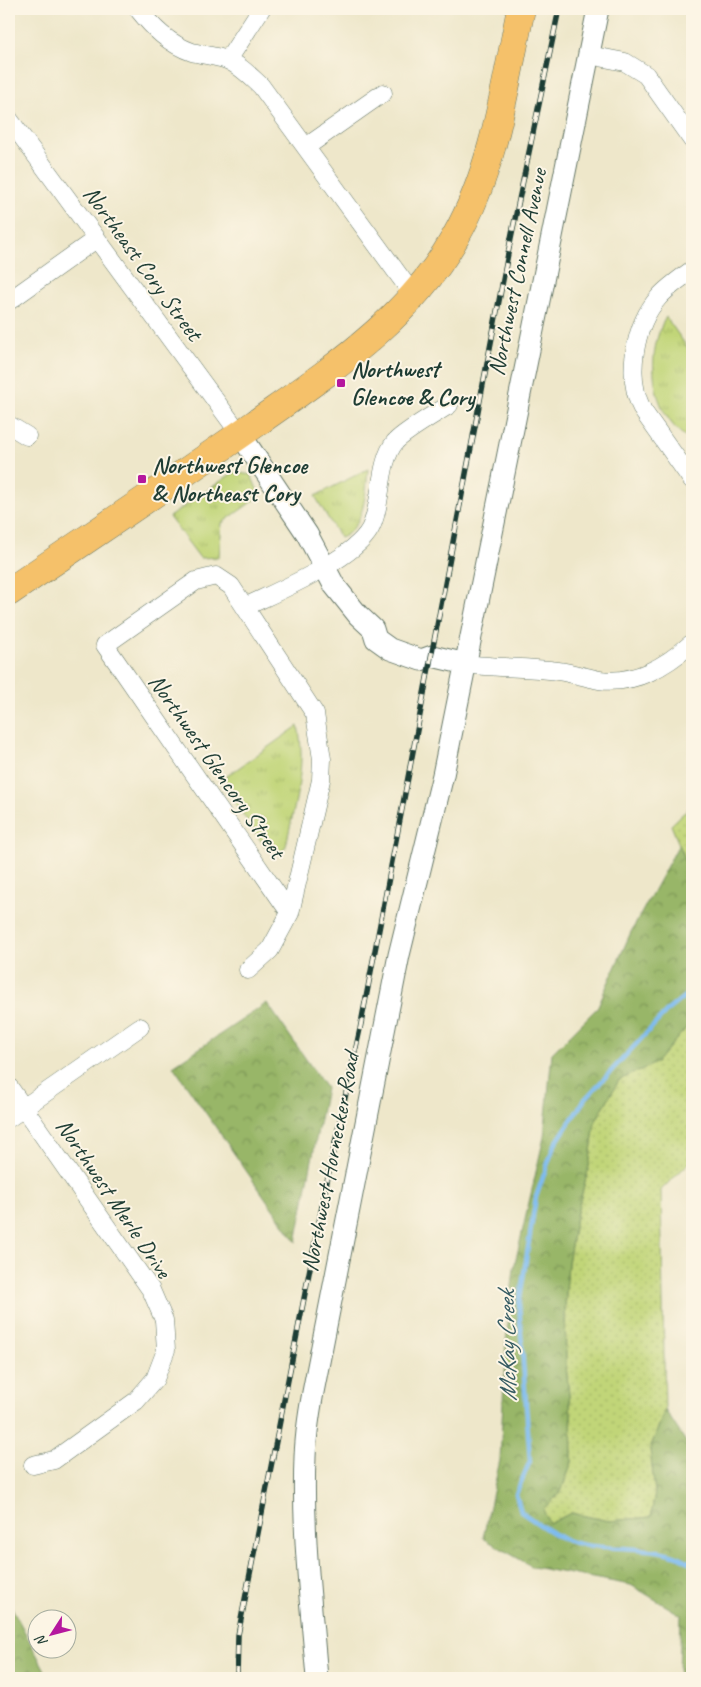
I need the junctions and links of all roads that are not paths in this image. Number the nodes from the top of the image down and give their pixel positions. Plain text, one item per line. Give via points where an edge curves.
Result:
1 (138, 9) edge
2 (260, 9) edge
3 (521, 9) edge
4 (598, 9) edge
5 (589, 56) junction
6 (228, 60) junction
7 (383, 93) dead end
8 (9, 119) edge
9 (692, 140) edge
10 (306, 147) junction
11 (96, 239) junction
12 (692, 270) edge
13 (414, 296) junction
14 (9, 301) edge
15 (449, 405) dead end
16 (9, 425) edge
17 (240, 434) junction
18 (27, 436) dead end
19 (687, 461) edge
20 (692, 480) edge
21 (324, 567) junction
22 (9, 592) edge
23 (246, 607) junction
24 (692, 643) edge
25 (466, 664) junction
26 (290, 913) junction
27 (248, 970) dead end
28 (140, 1027) dead end
29 (9, 1087) edge
30 (23, 1108) junction
31 (9, 1118) edge
32 (33, 1465) dead end
33 (317, 1678) edge

1 - 6 street via 168,40 192,52
2 - 6 street
3 - 13 main road via 493,142 476,192 457,236
4 - 5 street, Northwest Connell Avenue
5 - 9 street via 625,62 646,75
5 - 25 street, Northwest Connell Avenue
6 - 10 street via 261,86
7 - 10 street
8 - 11 street, Northeast Cory Street
10 - 13 street
11 - 14 street
11 - 17 street, Northeast Cory Street
12 - 19 street via 658,298 644,323 637,347 633,383 636,399
13 - 17 main road via 358,350
15 - 21 street via 396,441 389,454 369,530 352,549
16 - 18 street
17 - 21 street via 307,534
17 - 22 main road
19 - 20 street
21 - 23 street
21 - 25 street via 350,606 373,629 376,639 390,649 421,660 432,656
23 - 26 street via 316,719 322,759 321,780
23 - 26 street, Northwest Glencory Street via 231,586 216,576 196,581 105,646
24 - 25 street via 661,667 622,680
25 - 33 street, Northwest Hornecker Road via 399,955 309,1417 305,1456 306,1519
26 - 27 street via 270,950
28 - 30 street
29 - 30 street, Northwest Merle Drive
30 - 31 street
30 - 32 street, Northwest Merle Drive via 151,1290 164,1320 166,1341 156,1379 136,1401 54,1460

